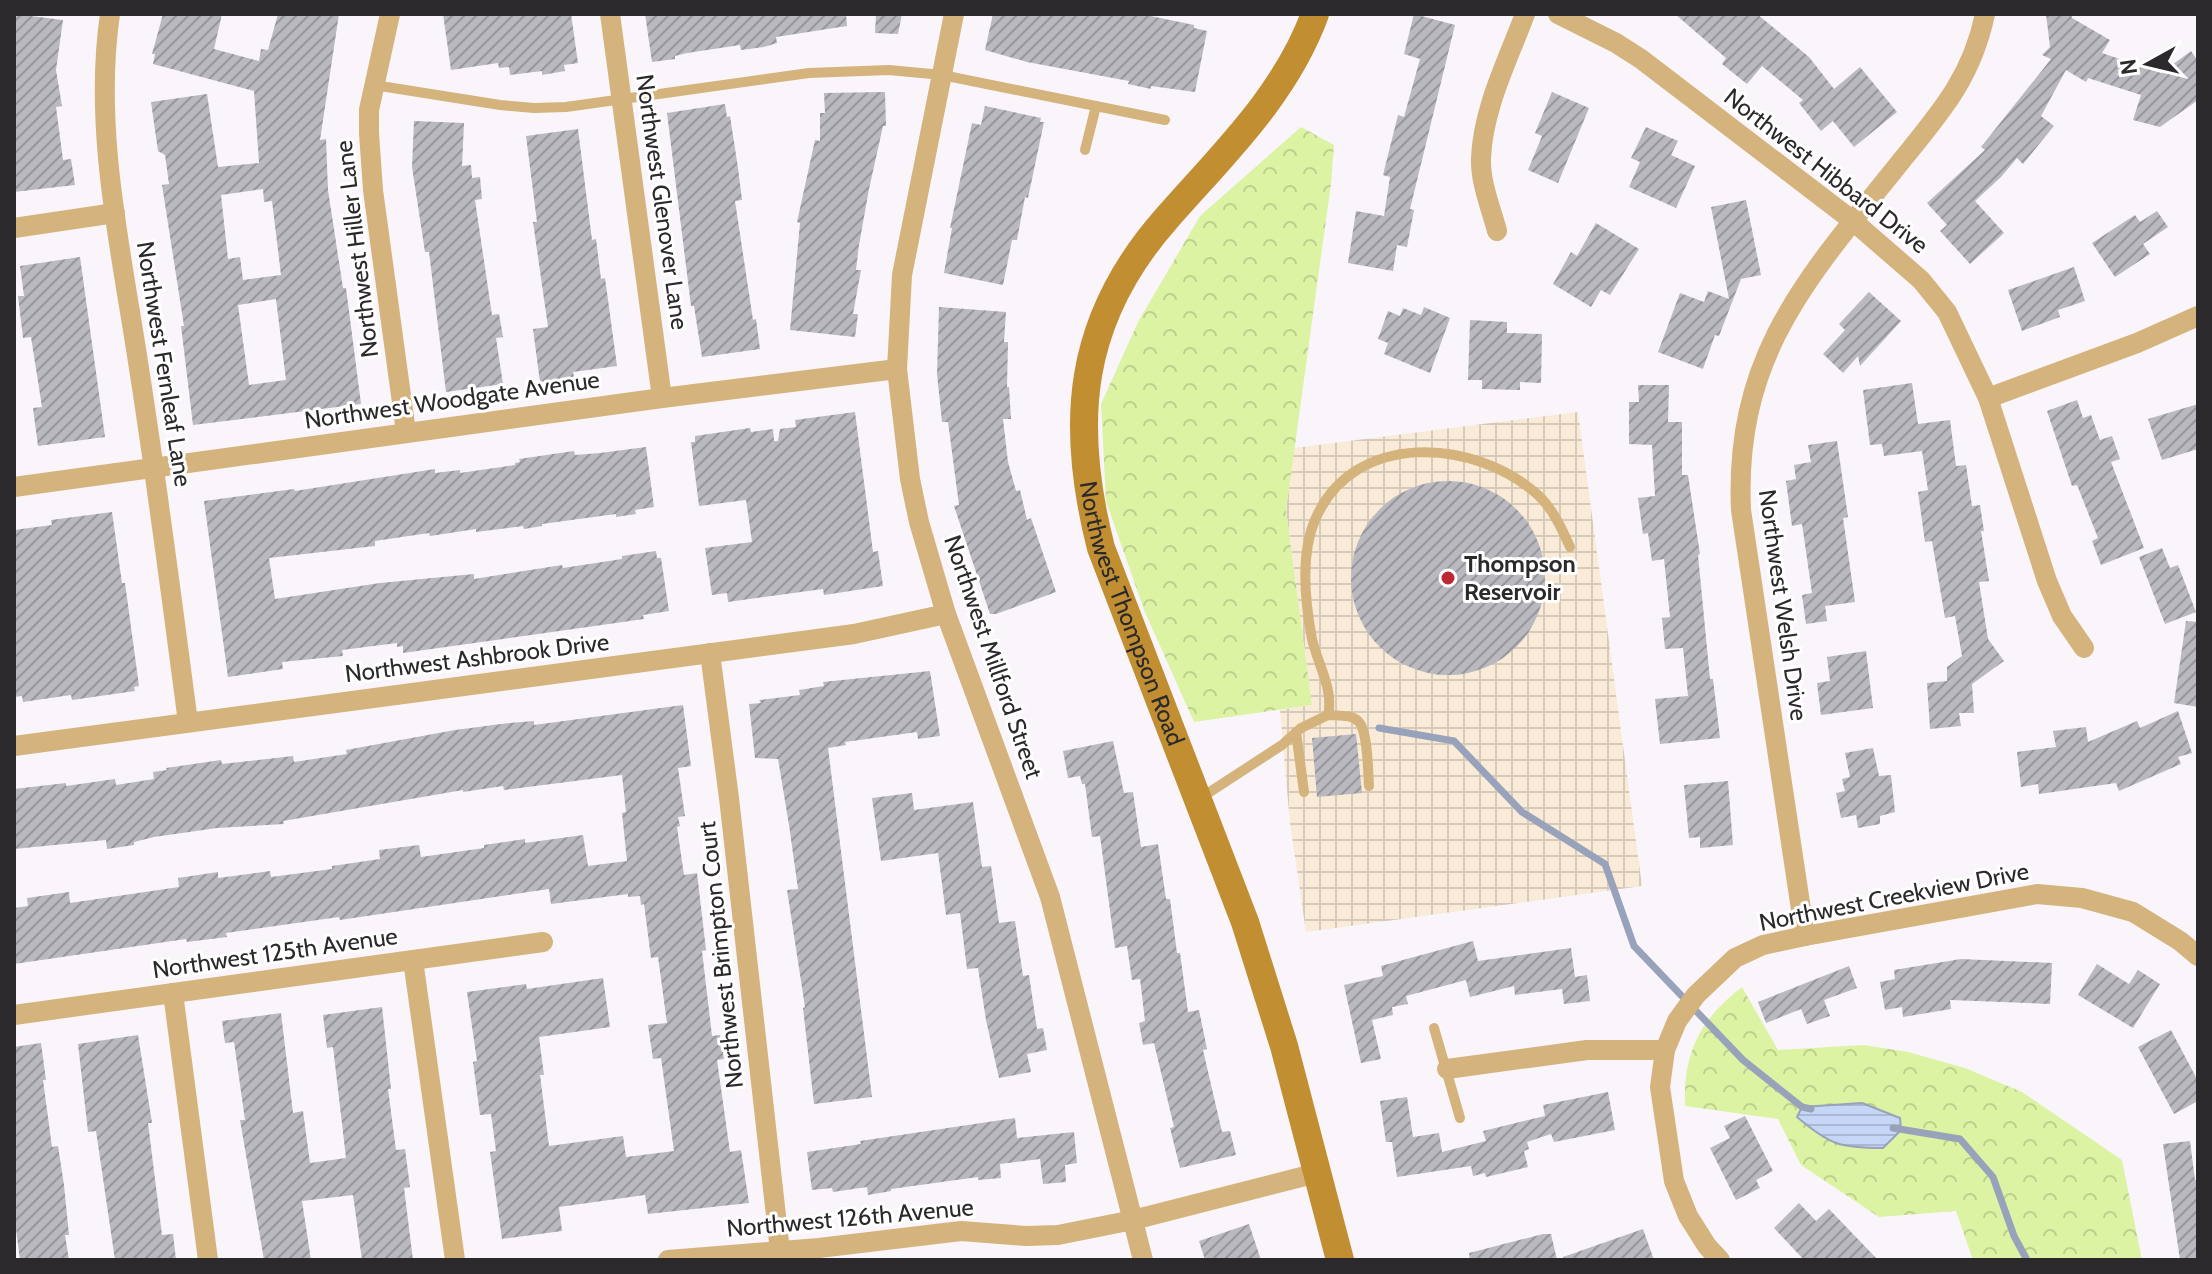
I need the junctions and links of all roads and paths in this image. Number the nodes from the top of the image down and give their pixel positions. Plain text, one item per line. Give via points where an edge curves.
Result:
1 (110, 14) edge
2 (390, 14) edge
3 (610, 14) edge
4 (954, 14) edge
5 (1315, 14) edge
6 (1525, 14) edge
7 (1558, 14) edge
8 (1985, 14) edge
9 (942, 75) junction
10 (374, 85) junction
11 (621, 99) junction
12 (1096, 106) junction
13 (1165, 120) dead end
14 (1085, 150) dead end
15 (115, 213) junction
16 (1853, 221) junction
17 (14, 228) edge
18 (1497, 231) dead end
19 (2198, 316) edge
20 (897, 369) junction
21 (662, 398) junction
22 (1988, 398) junction
23 (406, 432) junction
24 (155, 469) junction
25 (14, 487) edge
26 (1570, 547) dead end
27 (946, 614) junction
28 (2084, 648) dead end
29 (710, 653) junction
30 (1328, 715) junction
31 (188, 722) junction
32 (1296, 732) junction
33 (14, 746) edge
34 (1369, 786) dead end
35 (1304, 792) dead end
36 (1198, 800) junction
37 (1805, 936) junction
38 (543, 942) dead end
39 (2198, 956) edge
40 (413, 960) junction
41 (173, 993) junction
42 (14, 1015) edge
43 (1434, 1028) dead end
44 (1665, 1050) junction
45 (1447, 1069) junction
46 (1460, 1118) dead end
47 (1317, 1173) junction
48 (1133, 1220) junction
49 (780, 1251) junction
50 (208, 1260) edge
51 (455, 1260) edge
52 (668, 1260) edge
53 (1143, 1260) edge
54 (1340, 1260) edge
55 (1720, 1260) edge

1 - 15 street, Northwest Fernleaf Lane via 104,73
2 - 10 street, Northwest Hiller Lane
3 - 11 street, Northwest Glenover Lane
4 - 9 street, Northwest Millford Street
5 - 36 street, Northwest Thompson Road via 1257,117 1146,244 1115,293 1094,346 1083,395 1082,446 1101,548
6 - 18 street via 1489,110 1481,159
7 - 16 street, Northwest Hibbard Drive via 1641,59
8 - 16 street, Northwest Welsh Drive via 1974,56 1952,98
9 - 11 lane via 824,72
9 - 12 lane
9 - 20 street, Northwest Millford Street via 902,275
10 - 11 lane via 534,108
10 - 23 street, Northwest Hiller Lane via 369,110 373,190
11 - 21 street, Northwest Glenover Lane
12 - 13 lane
12 - 14 lane
15 - 17 street
15 - 24 street, Northwest Fernleaf Lane
16 - 22 street, Northwest Hibbard Drive via 1921,280 1947,312
16 - 37 street, Northwest Welsh Drive via 1794,301 1760,368 1743,432 1740,475 1743,526
19 - 22 street
20 - 21 street, Northwest Woodgate Avenue
20 - 27 street, Northwest Millford Street via 913,493
21 - 23 street, Northwest Woodgate Avenue
22 - 28 street, Northwest Hibbard Drive via 2047,581
23 - 24 street, Northwest Woodgate Avenue
24 - 25 street, Northwest Woodgate Avenue
24 - 31 street, Northwest Fernleaf Lane
26 - 30 lane via 1540,497 1511,475 1433,451 1377,459 1355,469 1333,490 1315,520 1306,557 1312,640 1331,703
27 - 29 street, Northwest Ashbrook Drive via 854,634
27 - 48 street, Northwest Millford Street via 1050,897
29 - 31 street, Northwest Ashbrook Drive
29 - 49 street, Northwest Brimpton Court
30 - 32 lane
30 - 34 lane via 1359,721
31 - 33 street, Northwest Ashbrook Drive
32 - 35 lane
32 - 36 lane
36 - 47 street, Northwest Thompson Road via 1250,936
37 - 39 street, Northwest Creekview Drive via 2037,894 2082,898 2133,912
37 - 44 street, Northwest Creekview Drive via 1763,945 1735,958 1696,995
38 - 40 street, Northwest 125th Avenue
40 - 41 street, Northwest 125th Avenue
40 - 51 street
41 - 42 street, Northwest 125th Avenue
41 - 50 street
43 - 45 lane
44 - 45 street via 1587,1050
44 - 55 street, Northwest Creekview Drive via 1660,1087 1674,1181 1688,1216
45 - 46 lane
47 - 48 street, Northwest 126th Avenue
47 - 54 street, Northwest Thompson Road
48 - 49 street, Northwest 126th Avenue via 1058,1235 961,1231
48 - 53 street, Northwest Millford Street
49 - 52 street, Northwest 126th Avenue

